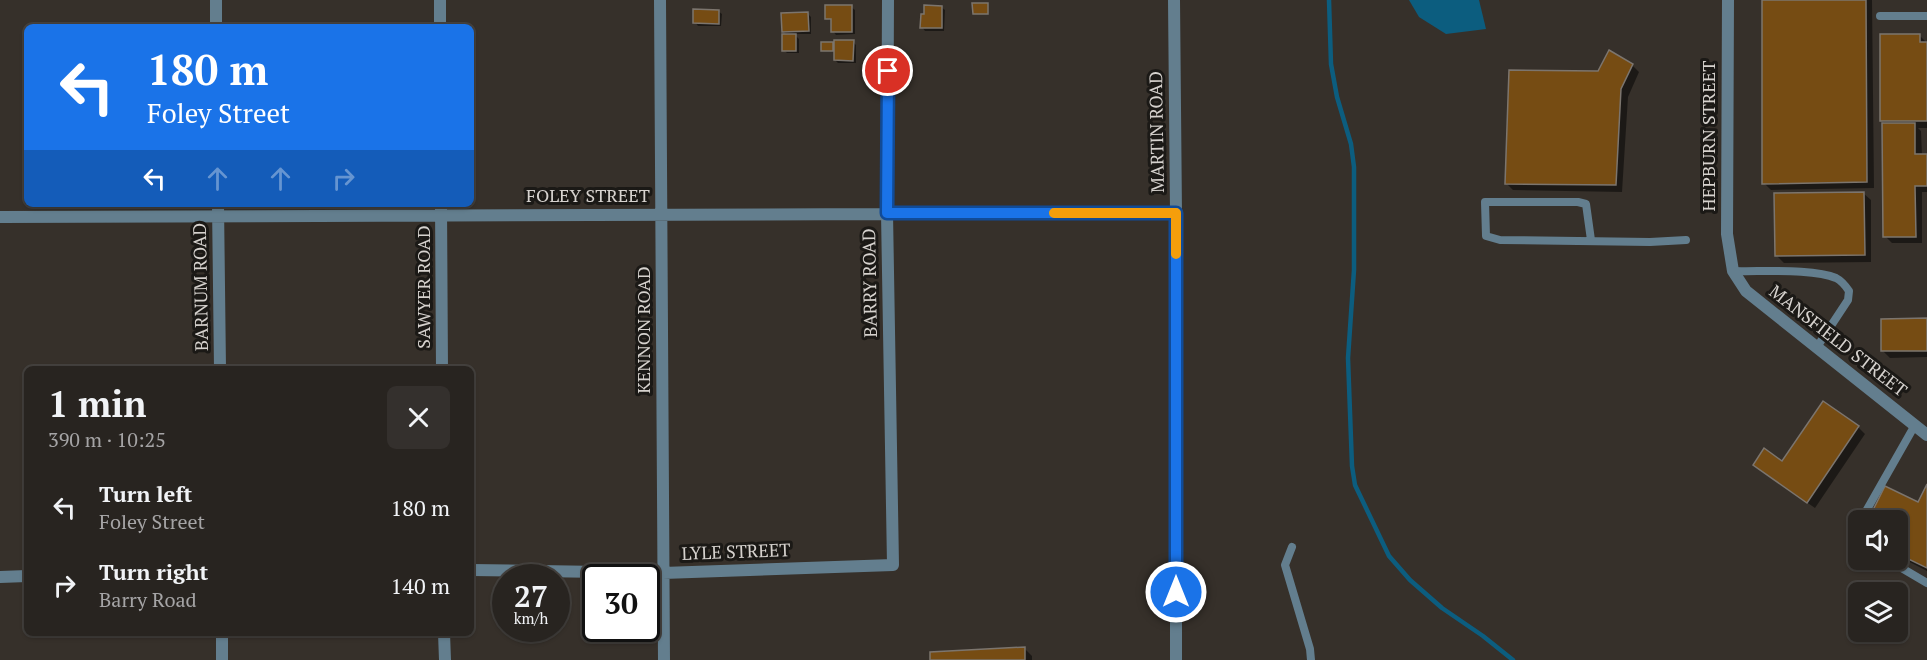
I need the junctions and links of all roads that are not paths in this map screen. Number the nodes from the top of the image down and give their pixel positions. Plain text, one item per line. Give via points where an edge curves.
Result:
1 (216, 0) edge
2 (440, 0) edge
3 (660, 0) edge
4 (888, 0) edge
5 (1174, 0) edge
6 (1728, 0) edge
7 (1880, 16) dead end
8 (1927, 16) edge
9 (216, 24) edge
10 (440, 24) edge
11 (441, 209) edge
12 (218, 210) edge
13 (887, 213) junction
14 (1176, 213) junction
15 (661, 215) junction
16 (0, 217) edge
17 (1591, 240) junction
18 (1686, 240) dead end
19 (1733, 271) junction
20 (1816, 347) junction
21 (220, 366) edge
22 (442, 366) edge
23 (1915, 425) junction
24 (1927, 435) edge
25 (1867, 510) edge
26 (1292, 547) dead end
27 (893, 565) joint
28 (474, 570) edge
29 (1905, 570) edge
30 (663, 573) junction
31 (24, 576) edge
32 (0, 577) edge
33 (1927, 583) edge
34 (222, 636) edge
35 (444, 636) edge
36 (222, 660) edge
37 (445, 660) edge
38 (664, 660) edge
39 (1176, 660) edge
40 (1311, 660) edge

1 - 9 street
2 - 10 street
3 - 15 street, KENNON ROAD
4 - 13 street, BARRY ROAD
5 - 14 street, MARTIN ROAD
6 - 19 street, HEPBURN STREET via 1727,234
7 - 8 lane
11 - 12 street, FOLEY STREET
11 - 15 street, FOLEY STREET
11 - 22 street, SAWYER ROAD
12 - 16 street, FOLEY STREET
12 - 21 street, BARNUM ROAD
13 - 14 street, FOLEY STREET
13 - 15 street, FOLEY STREET
13 - 27 street, BARRY ROAD
14 - 39 street, MARTIN ROAD
15 - 30 street, KENNON ROAD
17 - 17 lane via 1500,240 1486,236 1485,202 1586,204
17 - 18 lane
19 - 20 street, MANSFIELD STREET via 1746,291
19 - 20 lane via 1819,273 1844,283 1849,291 1848,300
20 - 23 street, MANSFIELD STREET
23 - 24 street, MANSFIELD STREET
23 - 25 lane
26 - 40 lane via 1285,566
27 - 30 street, LYLE STREET
28 - 30 street, LYLE STREET
29 - 33 lane
30 - 38 street, KENNON ROAD
31 - 32 street
34 - 36 street
35 - 37 street

